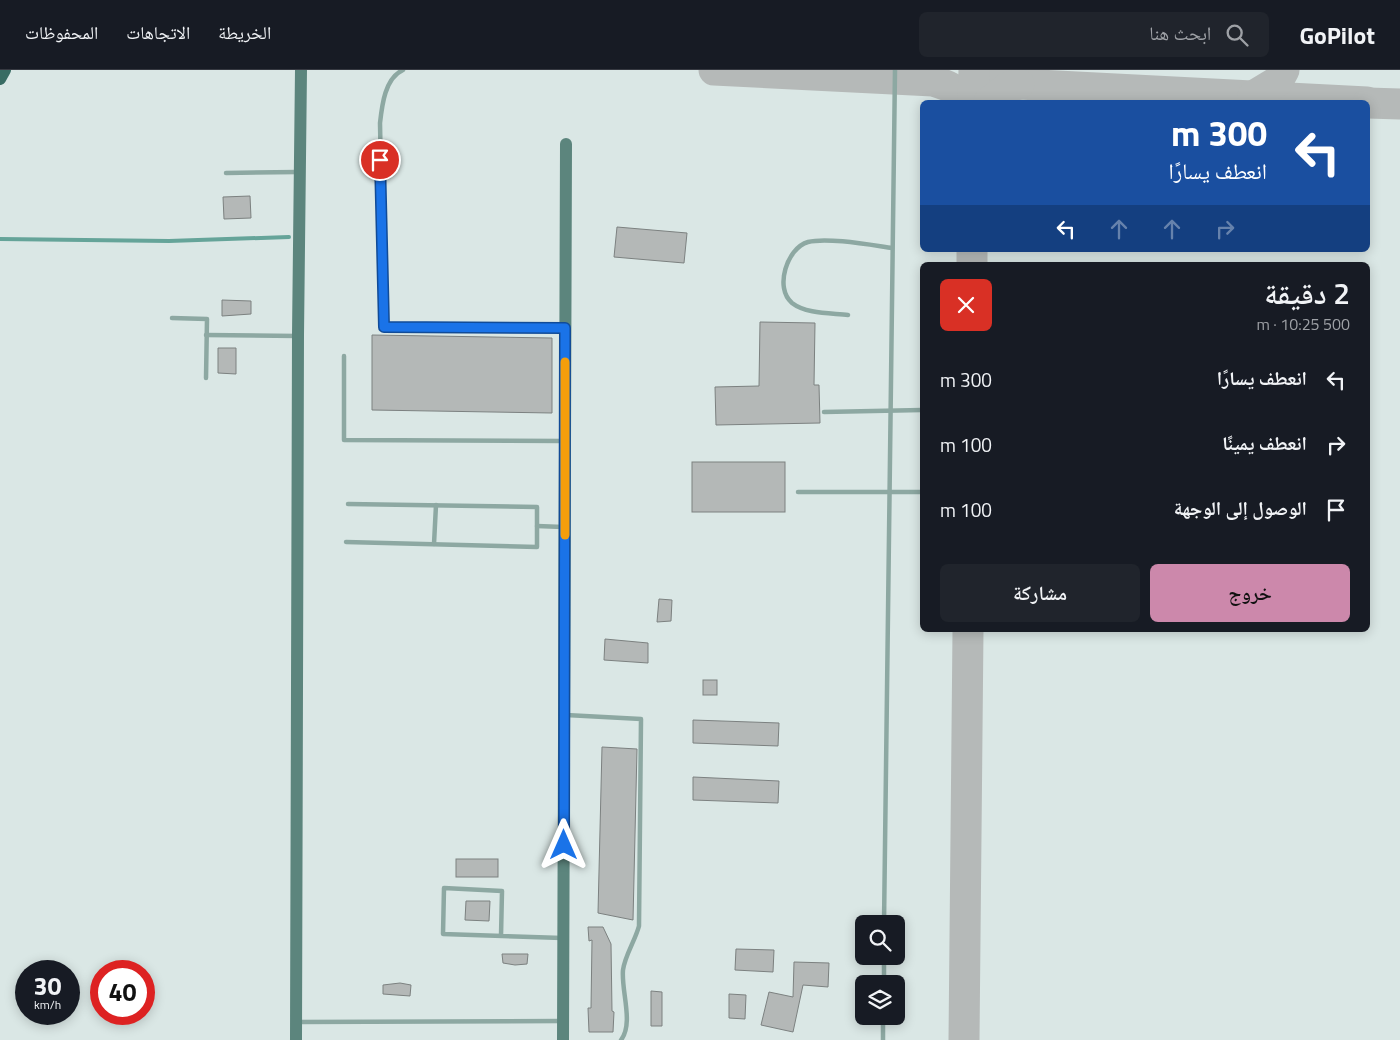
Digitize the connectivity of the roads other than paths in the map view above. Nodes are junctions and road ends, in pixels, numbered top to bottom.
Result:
1 (5, 70) edge
2 (301, 70) edge
3 (403, 70) edge
4 (894, 70) edge
5 (0, 80) edge
6 (566, 144) dead end
7 (300, 172) junction
8 (226, 173) dead end
9 (892, 248) junction
10 (848, 315) dead end
11 (172, 318) dead end
12 (565, 328) junction
13 (206, 335) junction
14 (298, 336) junction
15 (344, 356) dead end
16 (206, 378) dead end
17 (890, 410) junction
18 (920, 410) edge
19 (824, 412) dead end
20 (565, 441) junction
21 (798, 492) dead end
22 (889, 492) junction
23 (920, 492) edge
24 (348, 504) dead end
25 (436, 505) junction
26 (537, 526) junction
27 (565, 527) junction
28 (346, 542) dead end
29 (434, 544) junction
30 (564, 715) junction
31 (884, 915) edge
32 (501, 936) junction
33 (564, 938) junction
34 (563, 1021) junction
35 (296, 1022) junction
36 (883, 1025) edge
37 (296, 1040) edge
38 (563, 1040) edge
39 (621, 1040) edge
40 (883, 1040) edge

1 - 5 main road
2 - 7 street
3 - 12 lane
4 - 9 lane
6 - 12 street
7 - 8 lane
7 - 14 street
9 - 10 lane
9 - 17 lane
11 - 13 lane
12 - 20 street
13 - 14 lane
13 - 16 lane
14 - 35 street
15 - 20 lane
17 - 18 lane
17 - 19 lane
17 - 22 lane
20 - 27 street
21 - 22 lane
22 - 23 lane
22 - 31 lane
24 - 25 lane
25 - 26 lane
25 - 29 lane
26 - 27 lane
26 - 29 lane
27 - 30 street
28 - 29 lane
30 - 33 street
30 - 39 lane
32 - 32 lane
32 - 33 lane
33 - 34 street
34 - 35 lane
34 - 38 street
35 - 37 street
36 - 40 lane

